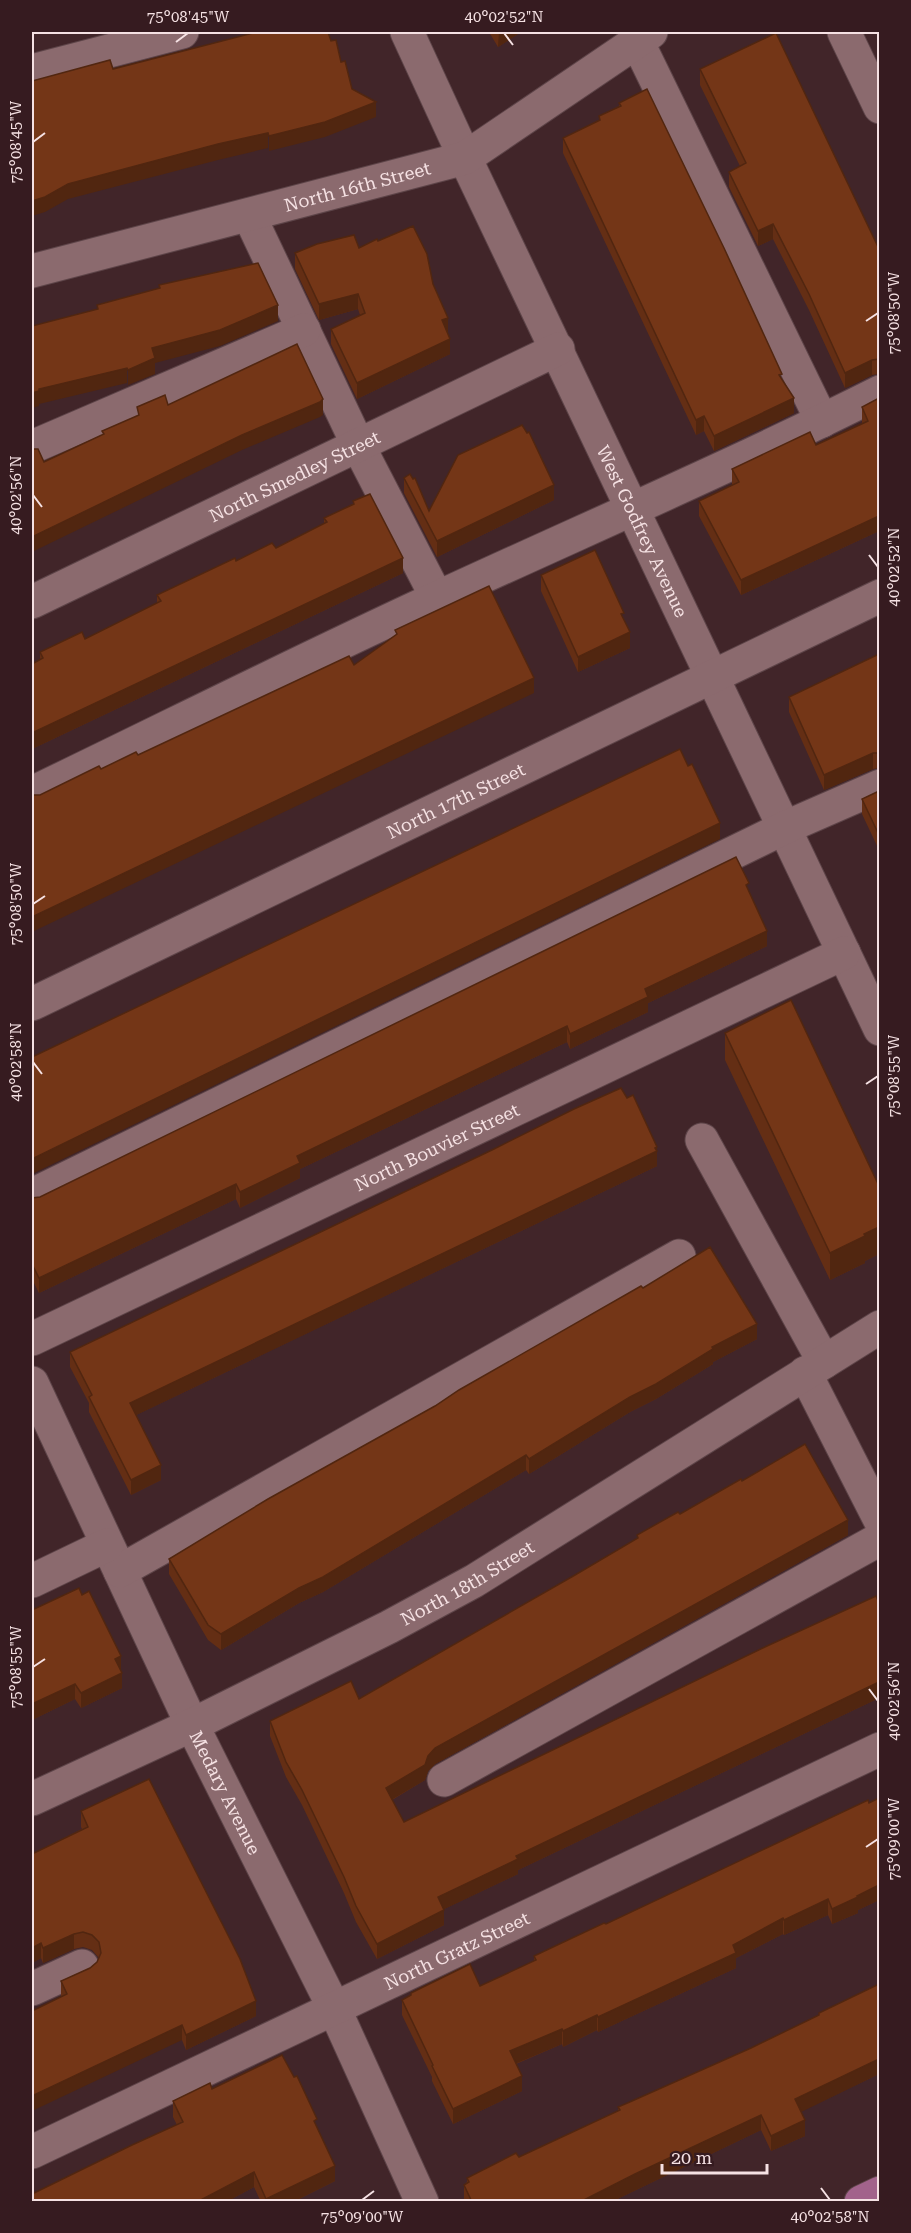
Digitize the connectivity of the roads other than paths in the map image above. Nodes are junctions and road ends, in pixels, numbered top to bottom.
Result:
1 (182, 32) edge
2 (407, 32) edge
3 (844, 32) edge
4 (644, 36) edge
5 (32, 71) edge
6 (879, 107) edge
7 (465, 158) junction
8 (249, 215) junction
9 (32, 271) edge
10 (304, 330) junction
11 (558, 349) junction
12 (879, 392) edge
13 (822, 421) junction
14 (358, 446) junction
15 (32, 447) edge
16 (632, 509) junction
17 (879, 596) edge
18 (437, 598) junction
19 (32, 602) edge
20 (712, 676) junction
21 (879, 786) edge
22 (32, 793) edge
23 (784, 828) junction
24 (844, 953) junction
25 (32, 1004) edge
26 (879, 1029) edge
27 (702, 1140) dead end
28 (32, 1195) edge
29 (679, 1257) dead end
30 (879, 1327) edge
31 (32, 1339) edge
32 (815, 1367) junction
33 (32, 1383) edge
34 (879, 1520) edge
35 (879, 1539) edge
36 (113, 1558) junction
37 (32, 1581) edge
38 (192, 1725) junction
39 (879, 1749) edge
40 (444, 1780) dead end
41 (32, 1799) edge
42 (82, 1966) dead end
43 (32, 1989) edge
44 (334, 2008) junction
45 (32, 2152) edge
46 (879, 2193) edge
47 (422, 2202) edge
48 (861, 2202) edge

1 - 5 street
2 - 7 street, West Godfrey Avenue
3 - 6 street
4 - 7 street, North 16th Street
4 - 13 street
7 - 8 street, North 16th Street
7 - 11 street, West Godfrey Avenue
8 - 9 street, North 16th Street
8 - 10 street
10 - 14 street
10 - 15 street
11 - 14 street, North Smedley Street
11 - 16 street, West Godfrey Avenue
12 - 13 street
13 - 16 street
14 - 18 street
14 - 19 street, North Smedley Street
16 - 18 street
16 - 20 street, West Godfrey Avenue
17 - 20 street, North 17th Street
18 - 22 street
20 - 23 street, West Godfrey Avenue
20 - 25 street, North 17th Street
21 - 23 street
23 - 24 street, West Godfrey Avenue
23 - 28 street
24 - 26 street, West Godfrey Avenue
24 - 31 street, North Bouvier Street
27 - 32 street
29 - 36 street
30 - 32 street, North 18th Street
32 - 34 street
32 - 38 street, North 18th Street
33 - 36 street, Medary Avenue
35 - 40 street
36 - 37 street
36 - 38 street, Medary Avenue
38 - 41 street, North 18th Street
38 - 44 street, Medary Avenue
39 - 44 street, North Gratz Street
42 - 43 street
44 - 45 street, North Gratz Street
44 - 47 street, Medary Avenue
46 - 48 main road

